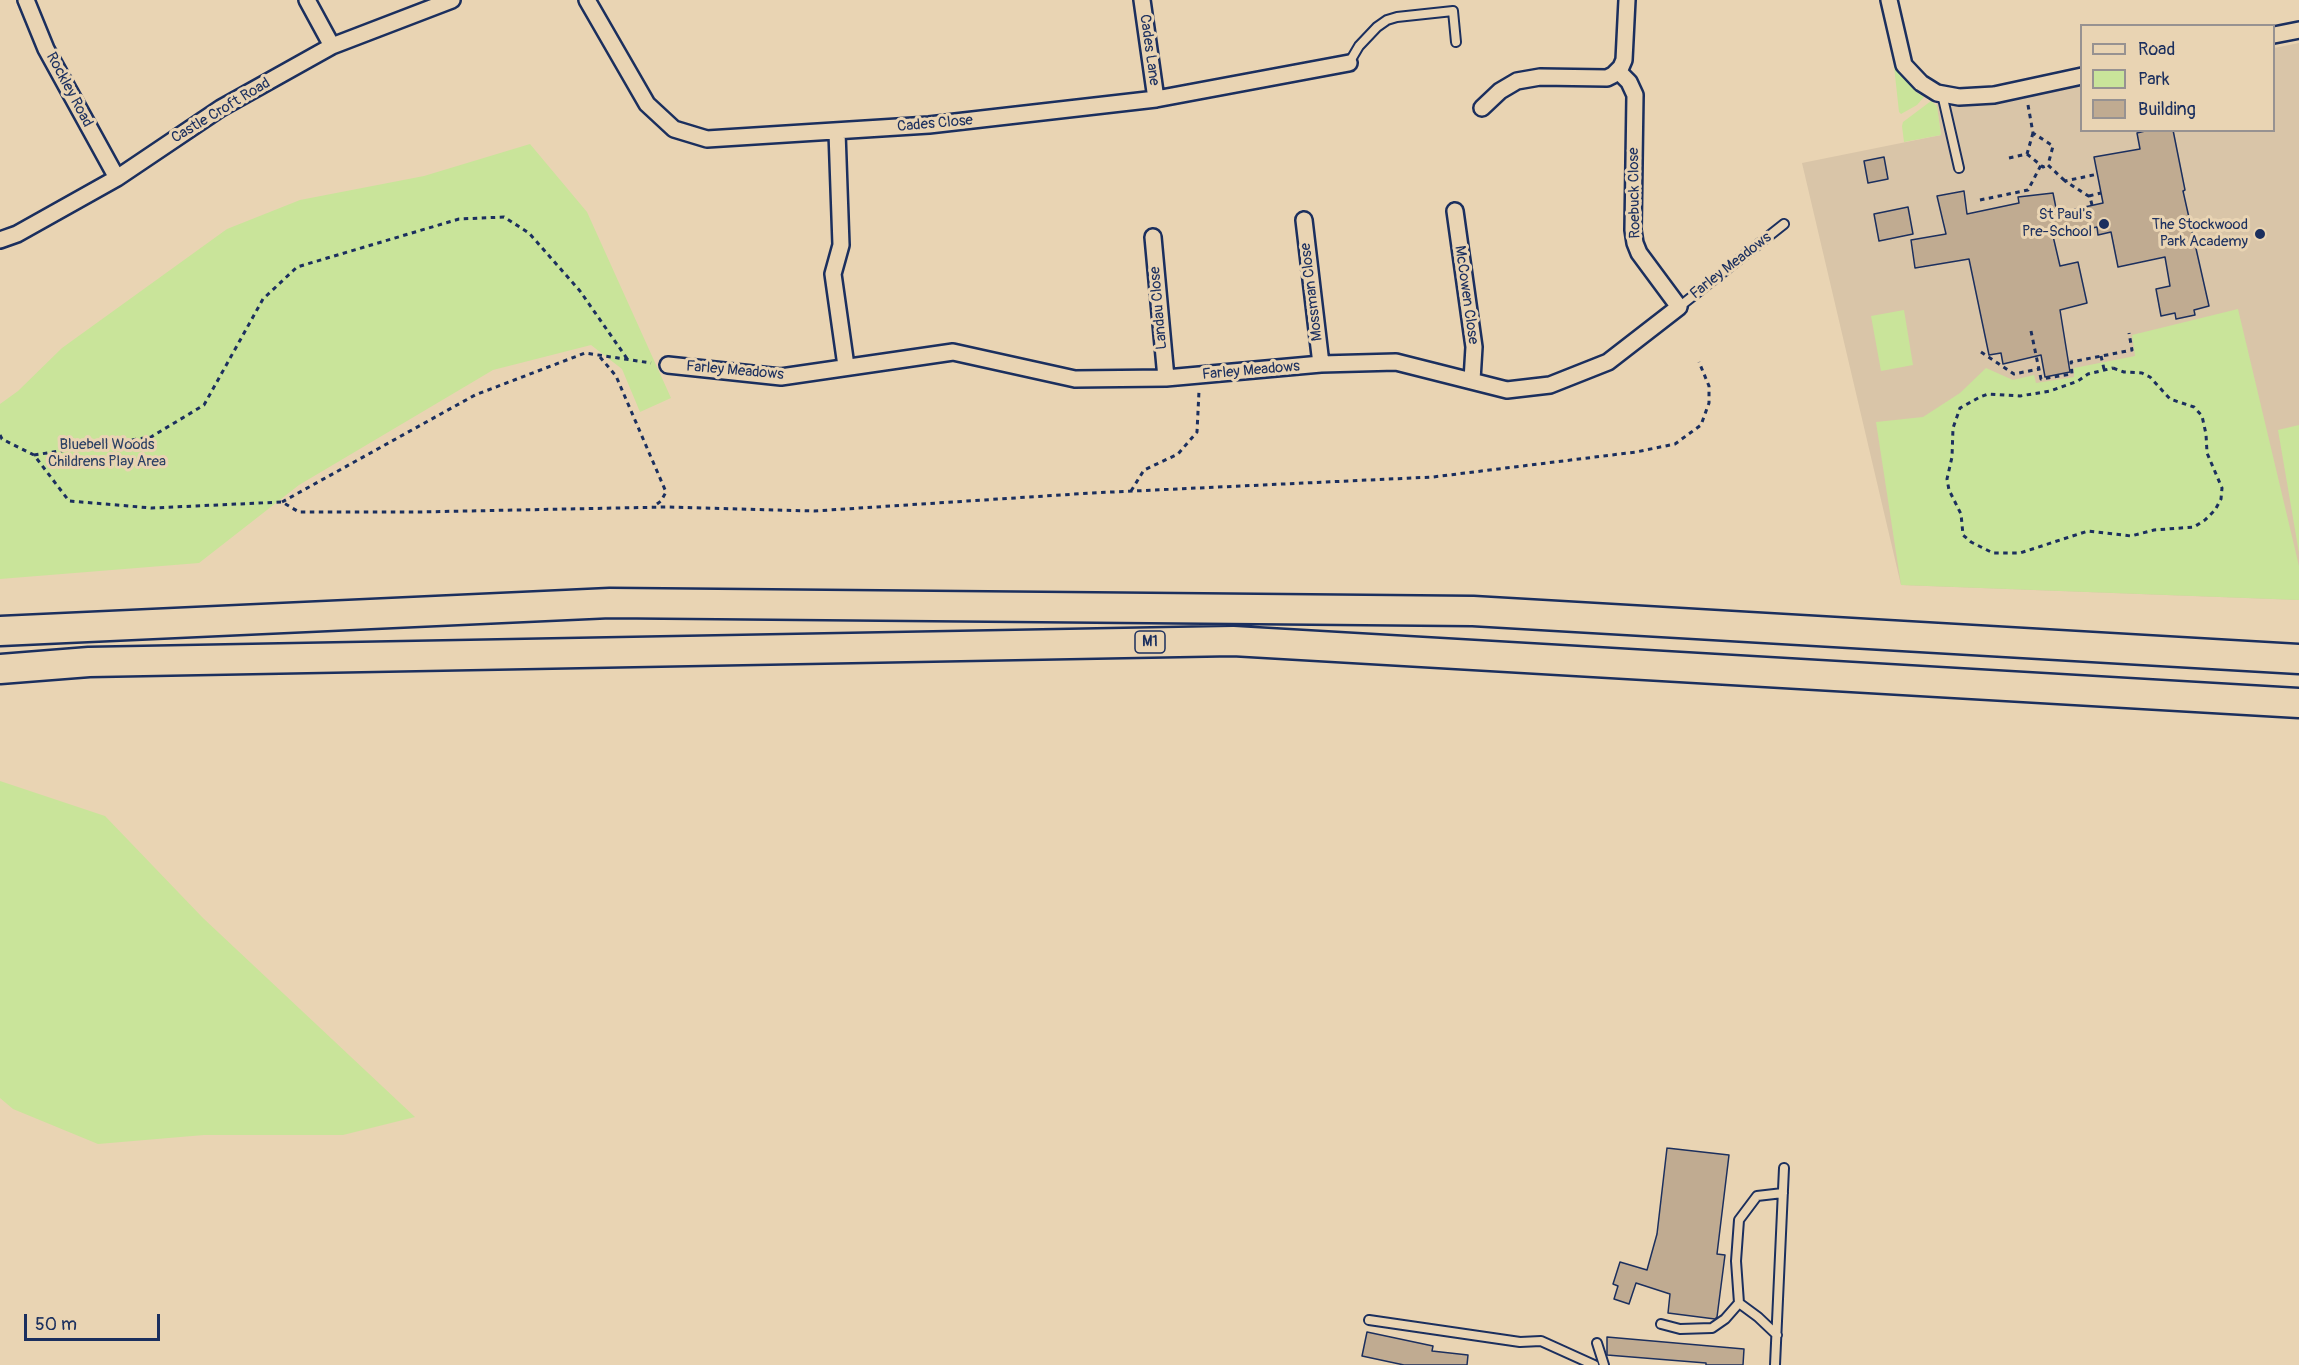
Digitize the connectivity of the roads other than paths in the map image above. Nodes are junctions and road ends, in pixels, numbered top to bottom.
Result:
1 (26, 0) edge
2 (307, 0) edge
3 (452, 0) edge
4 (587, 0) edge
5 (1142, 0) edge
6 (1627, 0) edge
7 (1889, 0) edge
8 (2299, 30) edge
9 (2275, 35) edge
10 (1456, 42) dead end
11 (332, 46) junction
12 (1349, 63) joint
13 (1618, 71) junction
14 (2080, 75) edge
15 (1942, 94) junction
16 (1155, 99) junction
17 (1482, 108) dead end
18 (837, 132) junction
19 (1959, 168) dead end
20 (117, 177) junction
21 (1455, 211) dead end
22 (1304, 220) dead end
23 (1784, 224) dead end
24 (1152, 237) dead end
25 (0, 240) edge
26 (1679, 307) junction
27 (1321, 364) junction
28 (668, 365) road end
29 (846, 366) junction
30 (1166, 378) junction
31 (1472, 380) junction
32 (0, 631) edge
33 (2299, 659) edge
34 (0, 669) edge
35 (2299, 703) edge
36 (1784, 1168) dead end
37 (1783, 1193) junction
38 (1739, 1303) junction
39 (1369, 1320) dead end
40 (1661, 1324) dead end
41 (1776, 1335) junction
42 (1597, 1343) dead end
43 (1594, 1365) edge
44 (1604, 1365) edge
45 (1775, 1365) edge

1 - 20 street, Rockley Road
2 - 11 street
3 - 11 street, Castle Croft Road
4 - 18 street, Cades Close
5 - 16 street, Cades Lane
6 - 13 street
7 - 15 street
8 - 9 street
10 - 12 lane
11 - 20 street, Castle Croft Road
12 - 16 street, Cades Close
13 - 17 street
13 - 26 street, Roebuck Close
14 - 15 street
15 - 19 lane
16 - 18 street, Cades Close
18 - 29 street
20 - 25 street, Castle Croft Road
21 - 31 street, McCowen Close
22 - 27 street, Mossman Close
23 - 26 lane, Farley Meadows
24 - 30 street, Landau Close
26 - 31 street, Farley Meadows
27 - 30 street, Farley Meadows
27 - 31 street, Farley Meadows
28 - 29 street, Farley Meadows
29 - 30 street, Farley Meadows
32 - 33 highway
34 - 35 highway, M1
36 - 37 lane
37 - 38 lane
37 - 41 lane
38 - 40 lane
38 - 41 lane
39 - 43 lane
41 - 45 lane
42 - 44 lane

